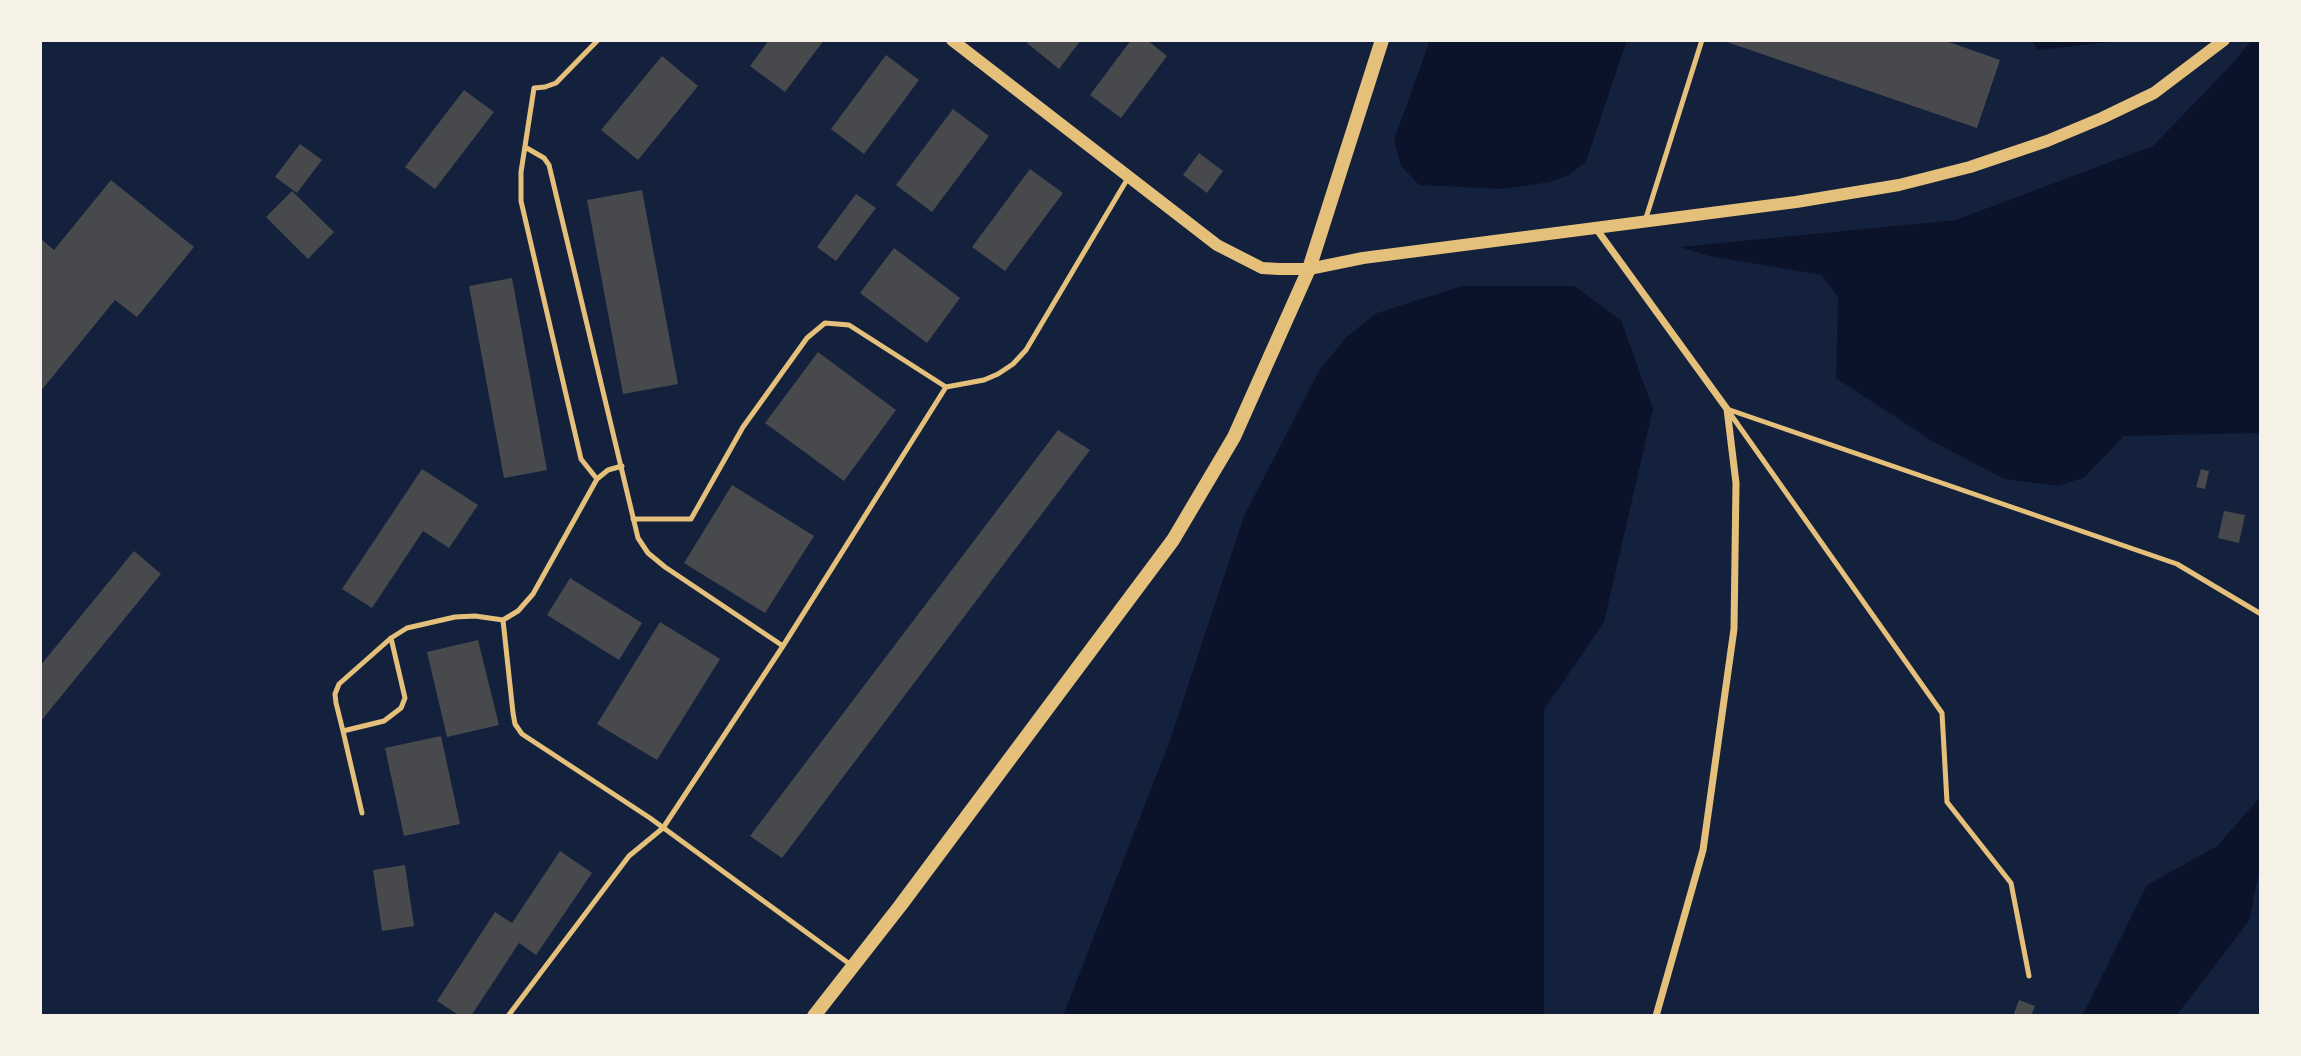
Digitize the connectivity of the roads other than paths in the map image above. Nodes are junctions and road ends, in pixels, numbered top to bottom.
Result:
1 (598, 40) edge
2 (951, 40) edge
3 (1382, 40) edge
4 (1702, 40) edge
5 (2224, 40) edge
6 (525, 147) junction
7 (1128, 178) junction
8 (1644, 221) junction
9 (1594, 227) junction
10 (1309, 269) junction
11 (946, 387) junction
12 (1727, 410) junction
13 (622, 466) junction
14 (597, 479) junction
15 (633, 519) junction
16 (2261, 614) edge
17 (503, 620) junction
18 (391, 638) junction
19 (783, 646) junction
20 (343, 731) junction
21 (362, 813) dead end
22 (663, 828) junction
23 (854, 967) junction
24 (2029, 976) dead end
25 (508, 1016) edge
26 (814, 1016) edge
27 (1656, 1016) edge

1 - 6 lane
2 - 7 street
3 - 10 main road
4 - 8 lane
5 - 8 street
6 - 13 lane
6 - 14 lane
7 - 10 street
7 - 11 lane
8 - 9 street
9 - 10 street
9 - 12 street
10 - 23 main road
11 - 15 lane
11 - 19 lane
12 - 16 lane
12 - 24 lane
12 - 27 street
13 - 14 lane
13 - 15 lane
14 - 17 lane
15 - 19 lane
17 - 18 lane
17 - 22 lane
18 - 20 lane
18 - 20 lane
19 - 22 lane
20 - 21 lane
22 - 23 lane
22 - 25 lane
23 - 26 main road

